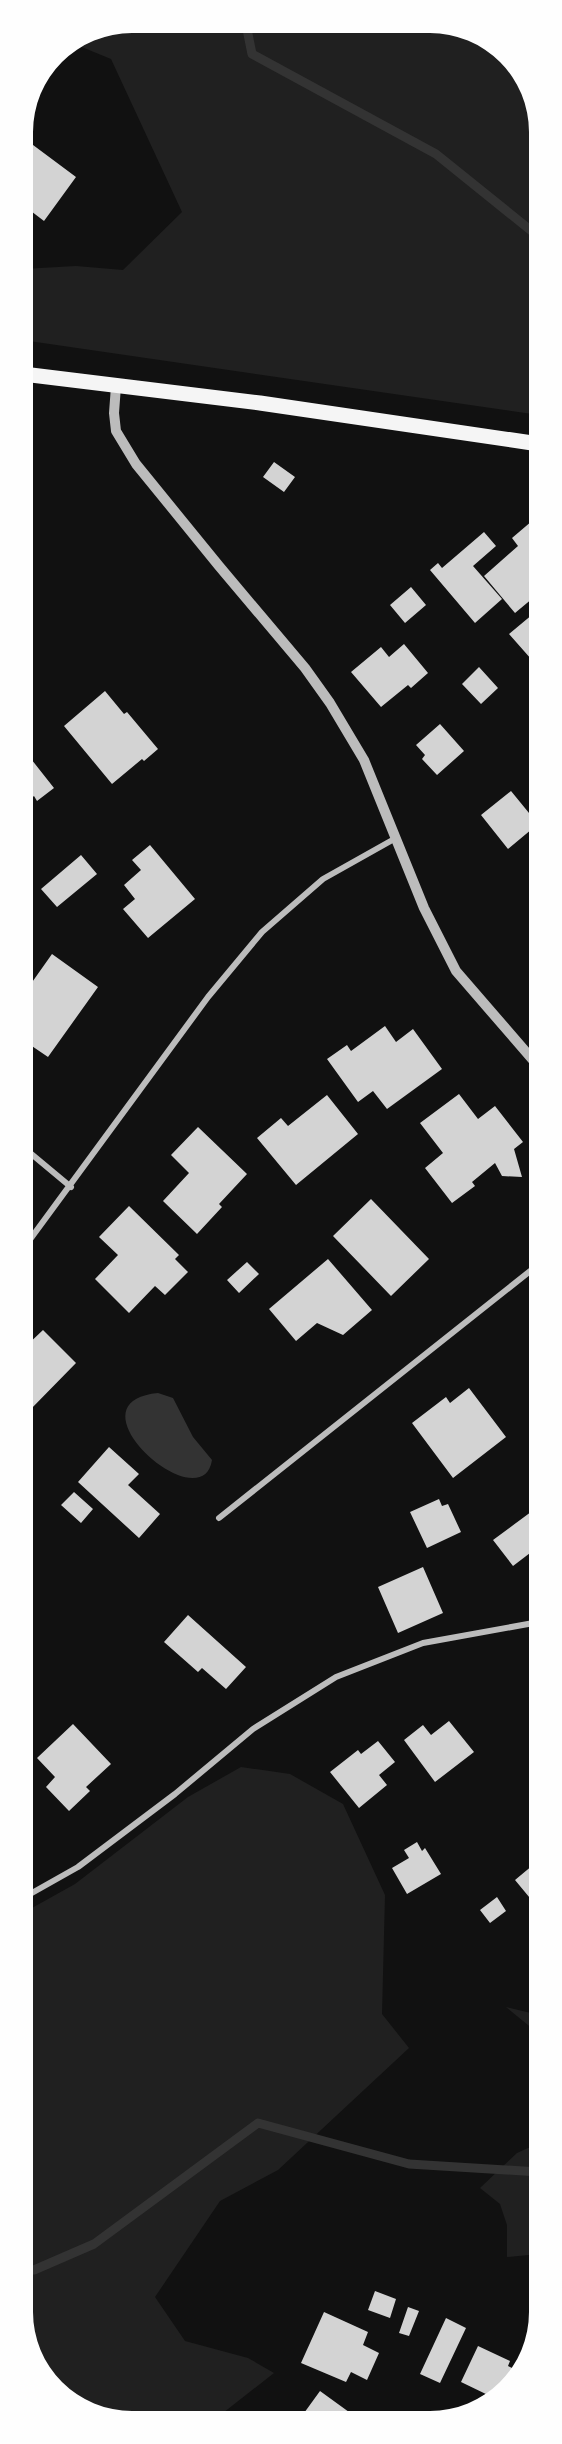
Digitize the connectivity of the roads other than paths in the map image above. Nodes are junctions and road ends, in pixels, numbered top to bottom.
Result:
1 (33, 375) edge
2 (116, 386) junction
3 (529, 443) edge
4 (396, 838) junction
5 (529, 1055) edge
6 (33, 1155) edge
7 (71, 1187) junction
8 (33, 1236) edge
9 (529, 1272) edge
10 (219, 1518) dead end
11 (529, 1624) edge
12 (33, 1893) edge

1 - 2 main road
2 - 3 main road
2 - 4 street
4 - 5 street
4 - 7 street
6 - 7 street
7 - 8 street
9 - 10 street
11 - 12 street

